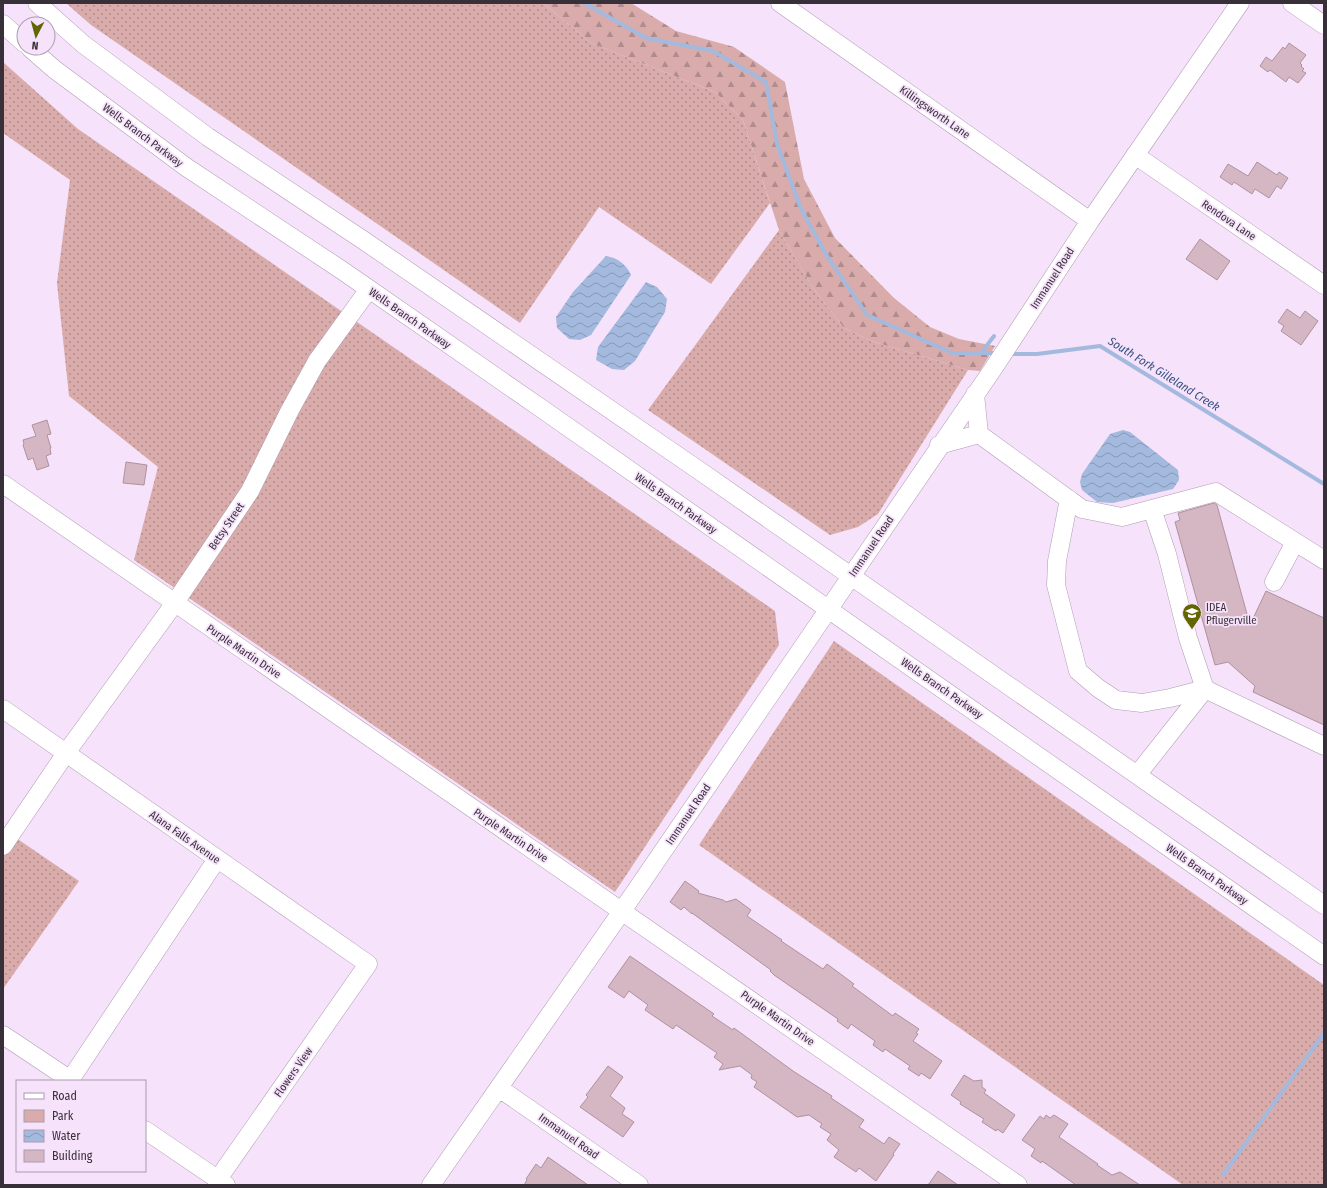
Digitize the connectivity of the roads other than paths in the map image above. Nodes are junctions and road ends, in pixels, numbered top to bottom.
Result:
1 (37, 3) edge
2 (780, 3) edge
3 (1240, 3) edge
4 (1292, 3) edge
5 (3, 24) edge
6 (1324, 25) edge
7 (16, 36) edge
8 (39, 56) edge
9 (1135, 155) junction
10 (1090, 221) junction
11 (1324, 285) edge
12 (369, 289) junction
13 (975, 394) junction
14 (980, 434) junction
15 (939, 446) junction
16 (3, 484) edge
17 (1069, 499) junction
18 (1152, 508) junction
19 (1295, 542) junction
20 (1324, 560) edge
21 (851, 576) junction
22 (1274, 582) dead end
23 (174, 604) junction
24 (828, 609) junction
25 (1205, 689) junction
26 (3, 709) edge
27 (1324, 746) edge
28 (66, 753) junction
29 (1137, 775) junction
30 (3, 846) edge
31 (218, 859) junction
32 (1324, 905) edge
33 (622, 911) junction
34 (1324, 956) edge
35 (368, 964) joint
36 (3, 1035) edge
37 (71, 1080) edge
38 (499, 1088) junction
39 (146, 1131) edge
40 (222, 1182) edge
41 (1007, 1182) edge
42 (431, 1185) edge
43 (639, 1185) edge

1 - 21 street
2 - 10 street, Killingsworth Lane
3 - 9 street, Immanuel Road
4 - 6 street
5 - 7 street
8 - 12 street, Wells Branch Parkway
9 - 10 street, Immanuel Road
9 - 11 street, Rendova Lane
10 - 13 street, Immanuel Road
12 - 23 street, Betsy Street
12 - 24 street, Wells Branch Parkway
13 - 14 street
13 - 15 street, Immanuel Road
14 - 15 street
14 - 17 street
15 - 21 street, Immanuel Road
16 - 23 street, Purple Martin Drive
17 - 18 street
17 - 25 street
18 - 19 street
18 - 25 street
19 - 20 street
19 - 22 street
21 - 24 street, Immanuel Road
21 - 29 street
23 - 28 street, Betsy Street
23 - 33 street, Purple Martin Drive
24 - 33 street, Immanuel Road
24 - 34 street, Wells Branch Parkway
25 - 27 street
25 - 29 street
26 - 28 street, Alana Falls Avenue
28 - 30 street, Betsy Street
28 - 31 street, Alana Falls Avenue
29 - 32 street
31 - 35 street, Alana Falls Avenue
31 - 37 street
33 - 38 street, Immanuel Road
33 - 41 street, Purple Martin Drive
35 - 40 street, Flowers View
36 - 37 street
38 - 42 street, Immanuel Road
38 - 43 street, Immanuel Road
39 - 40 street

